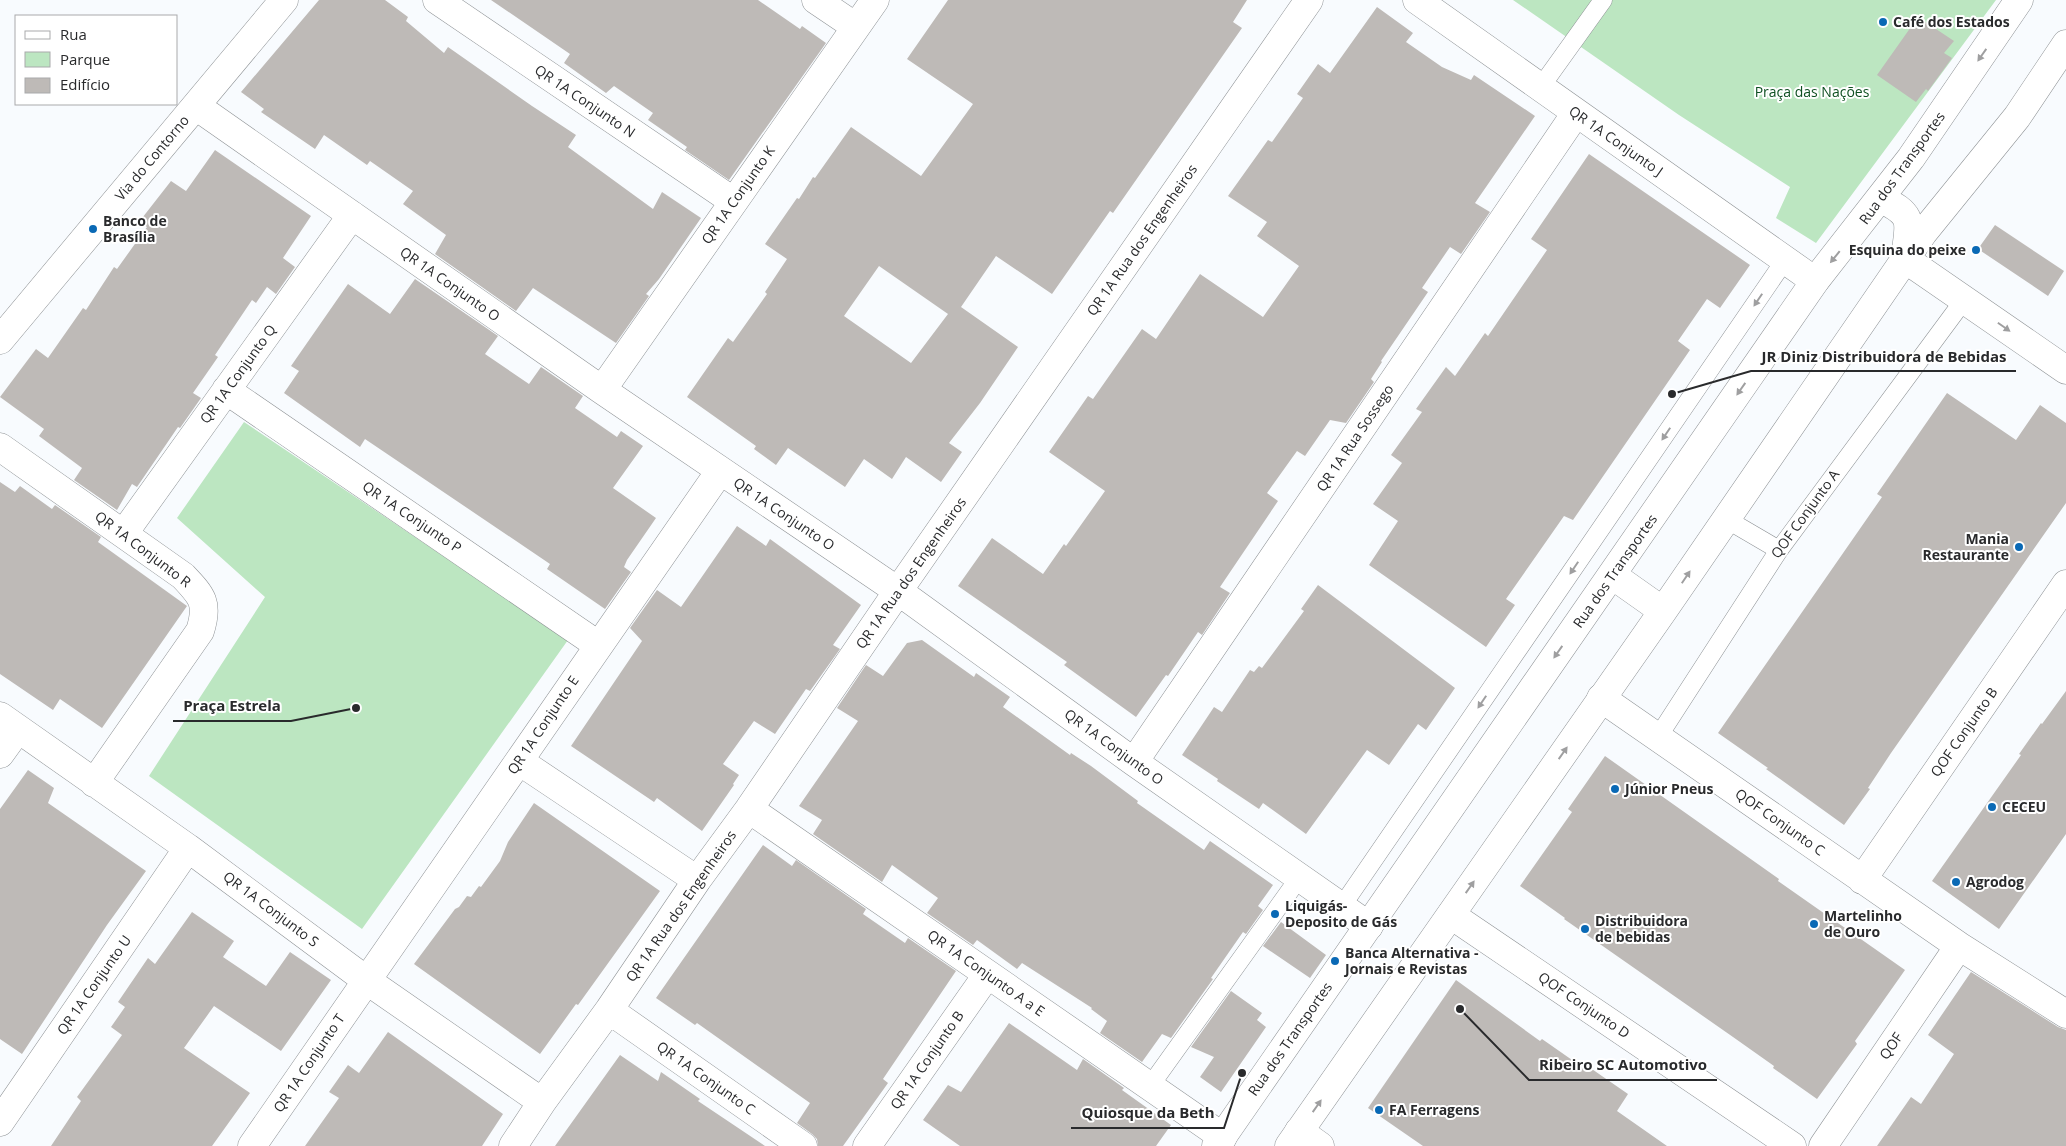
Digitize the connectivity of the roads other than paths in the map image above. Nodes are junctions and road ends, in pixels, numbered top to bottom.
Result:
1 (284, 0) edge
2 (437, 0) edge
3 (816, 0) edge
4 (875, 0) edge
5 (1309, 0) edge
6 (1417, 0) edge
7 (1603, 0) edge
8 (2019, 0) edge
9 (856, 27) junction
10 (2066, 44) edge
11 (1540, 88) junction
12 (196, 106) junction
13 (1576, 114) junction
14 (1881, 200) junction
15 (733, 201) junction
16 (352, 215) junction
17 (1905, 259) junction
18 (1785, 260) junction
19 (1815, 281) junction
20 (1964, 300) junction
21 (0, 340) edge
22 (2066, 370) edge
23 (226, 390) junction
24 (602, 390) junction
25 (0, 447) edge
26 (720, 471) junction
27 (1726, 519) junction
28 (124, 533) junction
29 (1779, 550) junction
30 (1612, 576) junction
31 (2066, 584) edge
32 (898, 591) junction
33 (1663, 611) junction
34 (598, 645) junction
35 (1601, 698) junction
36 (9, 722) edge
37 (1658, 737) junction
38 (0, 754) edge
39 (519, 761) junction
40 (1134, 762) junction
41 (94, 783) junction
42 (749, 809) junction
43 (188, 848) junction
44 (1299, 878) junction
45 (697, 880) junction
46 (1862, 880) junction
47 (1342, 906) junction
48 (1451, 915) junction
49 (1368, 926) junction
50 (1959, 946) junction
51 (987, 975) junction
52 (366, 980) junction
53 (609, 1010) junction
54 (2066, 1014) edge
55 (1150, 1086) junction
56 (542, 1102) junction
57 (0, 1122) edge
58 (1220, 1141) edge
59 (1303, 1141) edge
60 (252, 1146) edge
61 (513, 1146) edge
62 (803, 1146) edge
63 (866, 1146) edge
64 (1792, 1146) edge
65 (1823, 1146) edge

1 - 12 street, Via do Contorno
2 - 15 street, QR 1A Conjunto N
3 - 9 street
4 - 9 street, QR 1A Conjunto K
5 - 32 street, QR 1A Rua dos Engenheiros
6 - 11 street, QR 1A Conjunto J
7 - 11 lane
8 -> 14 street, Rua dos Transportes
9 - 15 street, QR 1A Conjunto K
10 - 17 street
11 - 13 street, QR 1A Conjunto J
12 - 16 street, QR 1A Conjunto O
12 - 21 street, Via do Contorno
13 - 18 street, QR 1A Conjunto J
13 - 40 street, QR 1A Rua Sossego
14 - 17 street
14 -> 19 street, Rua dos Transportes
15 - 24 street, QR 1A Conjunto K
16 - 23 street, QR 1A Conjunto Q
16 - 24 street, QR 1A Conjunto O
17 - 20 street
17 - 27 street
18 - 19 street, QR 1A Conjunto J
18 -> 47 lane
19 -> 30 street, Rua dos Transportes
20 -> 22 street
20 - 29 lane, QOF Conjunto A
23 - 28 street, QR 1A Conjunto Q
23 - 34 street, QR 1A Conjunto P
24 - 26 street, QR 1A Conjunto O
25 - 28 street, QR 1A Conjunto R
26 - 32 street, QR 1A Conjunto O
26 - 34 street, QR 1A Conjunto E
27 - 29 lane
33 -> 27 street
28 - 41 street, QR 1A Conjunto R
29 - 37 lane, QOF Conjunto A
30 - 33 street
30 -> 49 street, Rua dos Transportes
31 - 46 street, QOF Conjunto B
32 - 40 street, QR 1A Conjunto O
32 - 42 street, QR 1A Rua dos Engenheiros
33 - 35 street
34 - 39 street, QR 1A Conjunto E
35 - 37 street, QOF Conjunto C
48 -> 35 street
36 - 38 street
36 - 41 street, QR 1A Conjunto S
37 - 46 street, QOF Conjunto C
39 - 45 street
39 - 52 street, QR 1A Conjunto E
40 - 44 street, QR 1A Conjunto O
41 - 43 street, QR 1A Conjunto S
42 - 45 street, QR 1A Rua dos Engenheiros
42 - 51 street, QR 1A Conjunto A a E
43 - 52 street, QR 1A Conjunto S
43 - 57 street, QR 1A Conjunto U
44 - 47 street, QR 1A Conjunto O
44 - 55 lane
45 - 53 street, QR 1A Rua dos Engenheiros
46 - 50 street, QOF Conjunto C
47 - 49 street, QR 1A Conjunto O
59 -> 48 street
48 - 64 street, QOF Conjunto D
49 - 58 street, Rua dos Transportes
50 - 54 street, QOF Conjunto C
50 - 65 street, QOF
51 - 55 street, QR 1A Conjunto A a E
51 - 63 street, QR 1A Conjunto B
52 - 56 street, QR 1A Conjunto S
52 - 60 street, QR 1A Conjunto T
53 - 56 street, QR 1A Rua dos Engenheiros
53 - 62 street, QR 1A Conjunto C
55 - 58 street, QR 1A Conjunto A a E
56 - 61 street, QR 1A Rua dos Engenheiros

